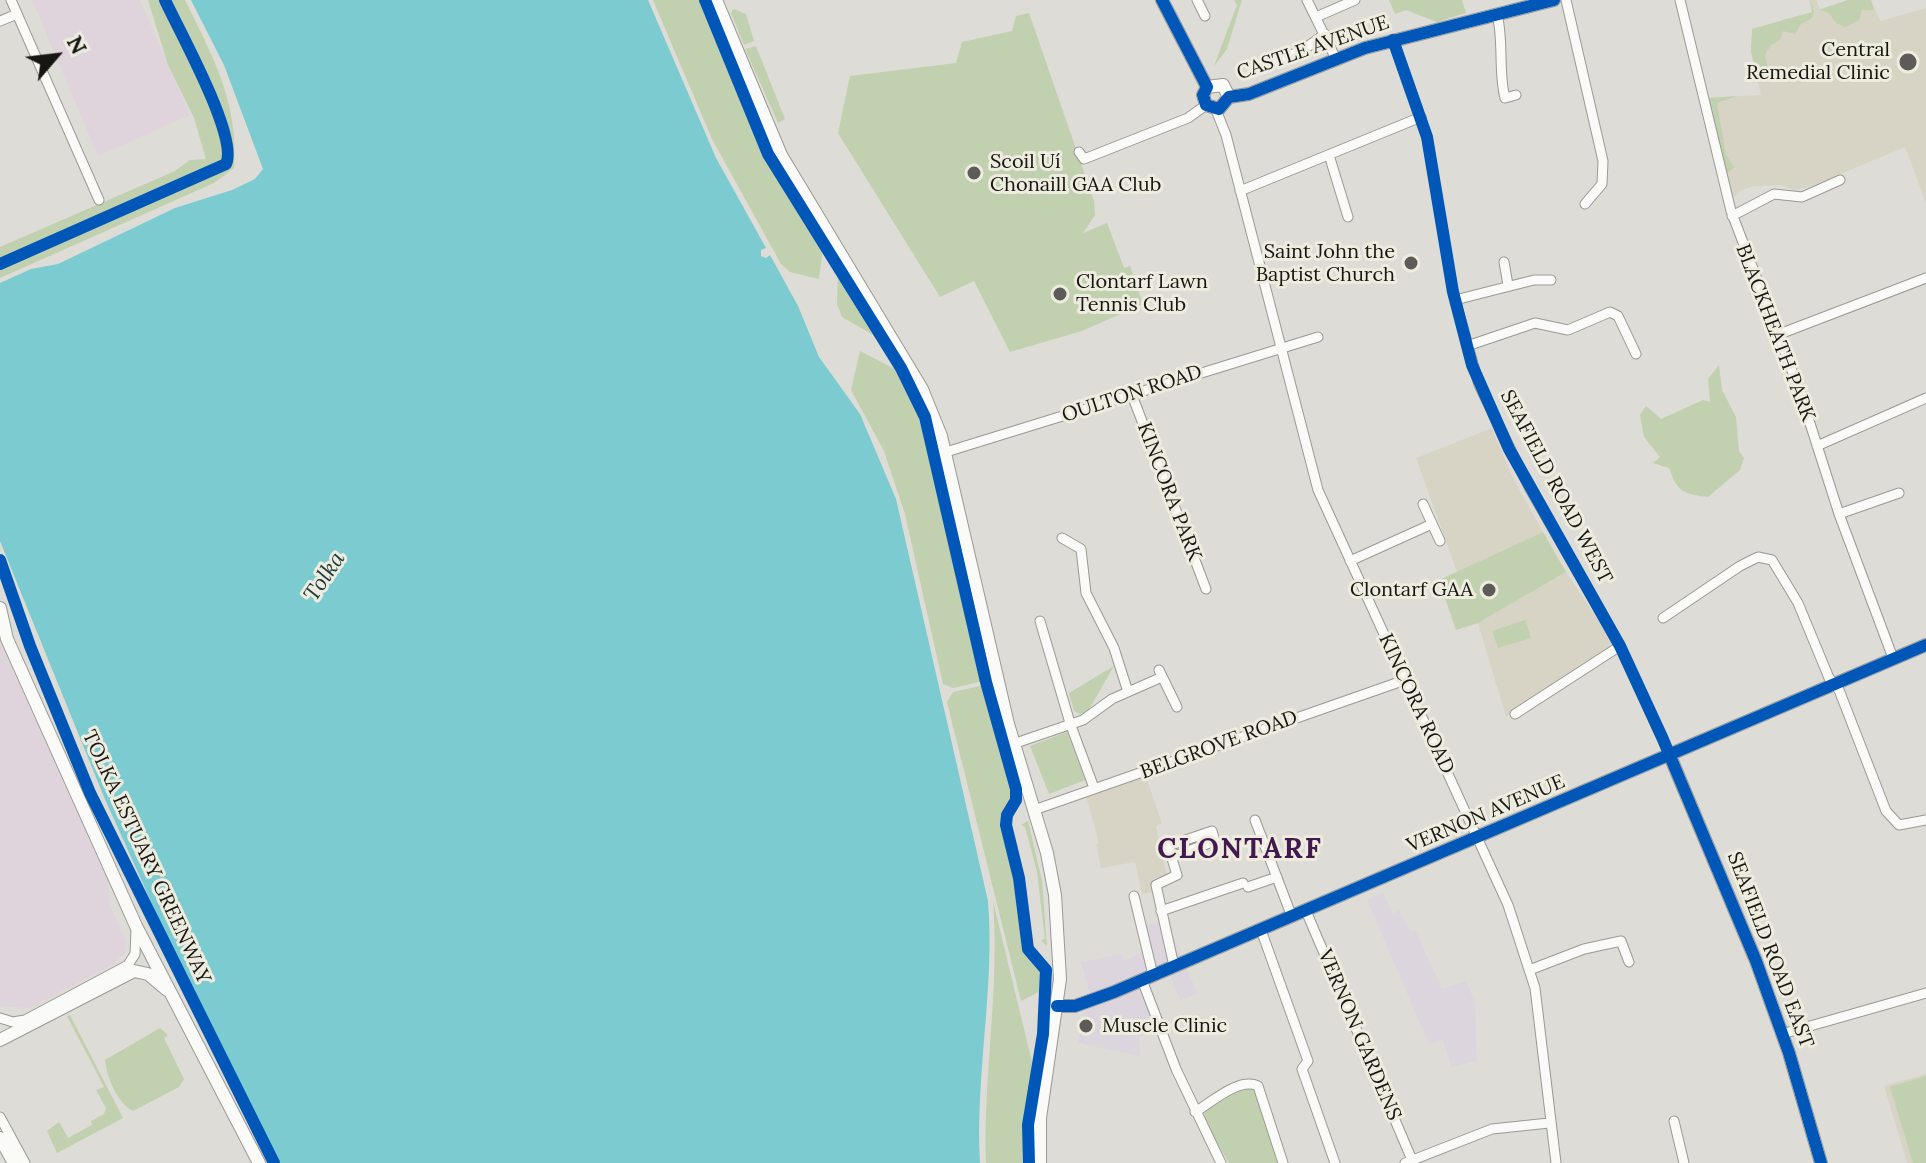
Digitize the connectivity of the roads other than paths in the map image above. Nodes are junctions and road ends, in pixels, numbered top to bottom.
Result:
1 (11, 0) edge
2 (716, 0) edge
3 (728, 0) edge
4 (1162, 0) edge
5 (1197, 0) edge
6 (1307, 0) edge
7 (1355, 0) edge
8 (1554, 0) edge
9 (1566, 0) edge
10 (1680, 0) edge
11 (1534, 2) edge
12 (17, 14) junction
13 (722, 14) junction
14 (1497, 14) junction
15 (1205, 16) dead end
16 (1316, 17) junction
17 (0, 21) edge
18 (1325, 34) junction
19 (1393, 40) junction
20 (1336, 59) junction
21 (1262, 67) dead end
22 (1207, 87) junction
23 (1516, 95) dead end
24 (1229, 97) junction
25 (1211, 108) junction
26 (1421, 117) junction
27 (1079, 152) dead end
28 (1329, 155) junction
29 (1840, 180) dead end
30 (1240, 191) junction
31 (99, 200) dead end
32 (1585, 204) dead end
33 (1732, 216) junction
34 (1348, 217) dead end
35 (1504, 262) dead end
36 (1926, 278) edge
37 (1551, 280) dead end
38 (1508, 285) junction
39 (1455, 300) junction
40 (1777, 335) junction
41 (1318, 337) dead end
42 (1467, 346) junction
43 (1282, 348) junction
44 (1636, 354) dead end
45 (1132, 395) junction
46 (1926, 398) edge
47 (1817, 446) junction
48 (946, 452) junction
49 (1899, 493) dead end
50 (1423, 504) dead end
51 (1839, 514) junction
52 (1432, 524) junction
53 (1062, 538) dead end
54 (1440, 541) dead end
55 (1350, 561) junction
56 (1206, 589) dead end
57 (0, 608) edge
58 (1663, 618) dead end
59 (1040, 621) dead end
60 (1926, 645) edge
61 (1620, 646) junction
62 (1893, 658) junction
63 (1405, 680) junction
64 (1833, 683) junction
65 (1128, 692) junction
66 (1177, 707) dead end
67 (1515, 714) dead end
68 (1070, 723) junction
69 (1013, 744) junction
70 (1670, 756) junction
71 (1648, 766) junction
72 (1678, 776) junction
73 (1094, 788) junction
74 (1034, 810) junction
75 (1255, 820) dead end
76 (1926, 820) edge
77 (1478, 839) junction
78 (1172, 857) junction
79 (1277, 877) junction
80 (1134, 896) dead end
81 (1161, 911) junction
82 (1306, 911) junction
83 (1292, 917) junction
84 (136, 926) junction
85 (1261, 930) junction
86 (1629, 962) dead end
87 (1174, 966) junction
88 (1532, 969) junction
89 (1148, 977) junction
90 (170, 992) junction
91 (1926, 993) edge
92 (1085, 1002) junction
93 (1057, 1006) junction
94 (0, 1018) edge
95 (1054, 1028) junction
96 (1782, 1034) junction
97 (0, 1040) edge
98 (1195, 1112) junction
99 (0, 1117) edge
100 (1674, 1121) dead end
101 (1549, 1123) junction
102 (0, 1138) edge
103 (1409, 1161) edge
104 (14, 1163) edge
105 (25, 1163) edge
106 (259, 1163) edge
107 (1040, 1163) edge
108 (1221, 1163) edge
109 (1283, 1163) edge
110 (1335, 1163) edge
111 (1556, 1163) edge
112 (1684, 1163) edge
113 (1821, 1163) edge

1 - 12 street
2 - 13 main road
3 - 13 main road
4 - 22 main road
5 - 15 street
6 - 16 street
7 - 16 street
8 - 11 main road, CASTLE AVENUE
9 - 32 street
10 - 33 street, BLACKHEATH PARK
11 - 14 main road, CASTLE AVENUE
12 - 17 street
12 - 31 street
13 - 48 main road
14 - 19 main road, CASTLE AVENUE
14 - 23 street
16 - 18 street
18 - 20 street
18 - 21 street
19 - 20 main road, CASTLE AVENUE
19 - 26 street, SEAFIELD ROAD WEST
20 - 24 main road, CASTLE AVENUE
22 - 24 main road, CASTLE AVENUE
22 - 25 main road
24 - 25 main road, CASTLE AVENUE
25 - 27 street
25 - 30 street, KINCORA ROAD
26 - 28 street
26 - 39 street, SEAFIELD ROAD WEST
28 - 30 street
28 - 34 street
29 - 33 street
30 - 43 street, KINCORA ROAD
33 - 40 street, BLACKHEATH PARK
35 - 38 street
36 - 40 street
37 - 38 street
38 - 39 street
39 - 42 street, SEAFIELD ROAD WEST
40 - 47 street, BLACKHEATH PARK
41 - 43 street, OULTON ROAD
42 - 44 street
42 - 61 street, SEAFIELD ROAD WEST
43 - 45 street, OULTON ROAD
43 - 55 street, KINCORA ROAD
45 - 48 street, OULTON ROAD
45 - 56 street, KINCORA PARK
46 - 47 street
47 - 51 street, BLACKHEATH PARK
48 - 69 main road
49 - 51 street
50 - 52 street
51 - 62 street, BLACKHEATH PARK
52 - 54 street
52 - 55 street
53 - 65 street
55 - 63 street, KINCORA ROAD
57 - 84 main road
58 - 64 street
59 - 68 street
60 - 62 main road, VERNON AVENUE
61 - 67 street
61 - 70 street, SEAFIELD ROAD WEST
62 - 64 main road, VERNON AVENUE
63 - 73 street, BELGROVE ROAD
63 - 77 street, KINCORA ROAD
64 - 70 main road, VERNON AVENUE
64 - 76 street
65 - 66 street
65 - 68 street
68 - 69 street
68 - 73 street
69 - 74 main road
70 - 71 main road, VERNON AVENUE
70 - 72 main road, SEAFIELD ROAD EAST
71 - 72 main road
71 - 77 main road, VERNON AVENUE
72 - 96 main road, SEAFIELD ROAD EAST
73 - 74 street, BELGROVE ROAD
74 - 93 main road
75 - 79 street
77 - 82 main road, VERNON AVENUE
77 - 88 street, KINCORA ROAD
78 - 78 street
78 - 81 street
79 - 81 street
79 - 83 street
80 - 89 street
81 - 87 street
82 - 83 main road, VERNON AVENUE
82 - 103 street, VERNON GARDENS
83 - 85 main road, VERNON AVENUE
84 - 90 main road
84 - 94 street
85 - 87 main road, VERNON AVENUE
85 - 110 street
86 - 88 street
87 - 89 main road, VERNON AVENUE
88 - 101 street, KINCORA ROAD
89 - 92 main road, VERNON AVENUE
89 - 98 street
90 - 97 main road
90 - 106 main road
91 - 96 street
92 - 93 main road, VERNON AVENUE
92 - 95 main road
93 - 95 main road
95 - 107 main road
96 - 113 main road, SEAFIELD ROAD EAST
98 - 108 street
98 - 109 street
99 - 105 street
100 - 112 street
101 - 103 street
101 - 111 street, KINCORA ROAD
102 - 104 main road

